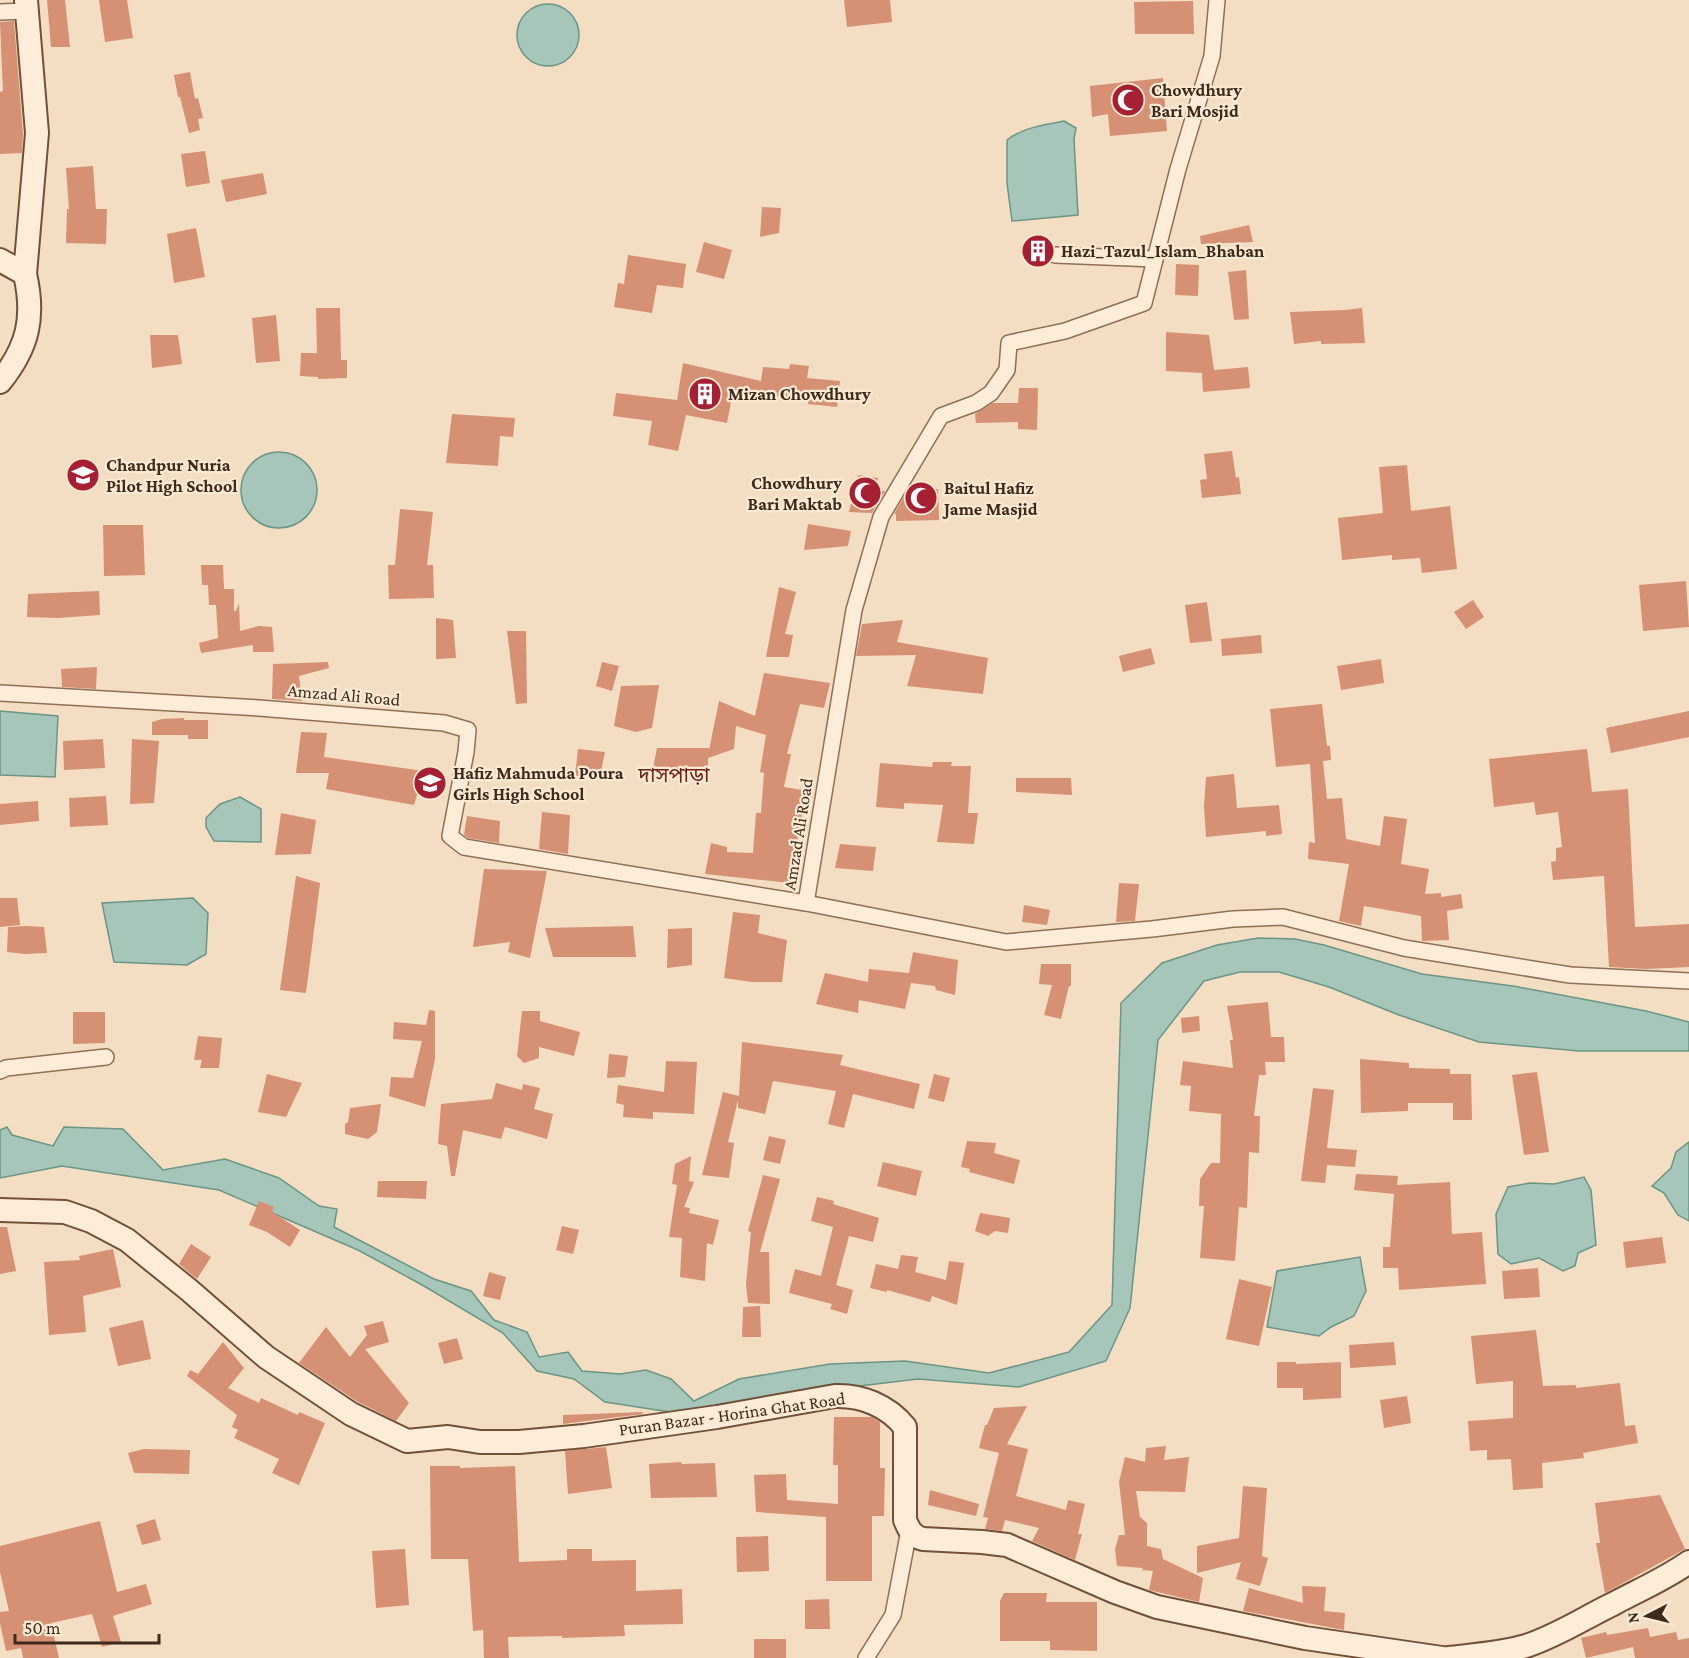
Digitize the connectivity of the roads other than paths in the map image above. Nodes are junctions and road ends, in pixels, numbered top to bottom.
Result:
1 (1217, 0) edge
2 (26, 5) edge
3 (0, 12) edge
4 (1055, 255) dead end
5 (1155, 259) junction
6 (0, 260) edge
7 (25, 274) junction
8 (0, 382) edge
9 (0, 693) edge
10 (806, 903) junction
11 (1689, 981) edge
12 (106, 1058) dead end
13 (0, 1071) edge
14 (0, 1209) edge
15 (909, 1530) junction
16 (1689, 1562) edge
17 (866, 1658) edge
18 (1442, 1658) edge
19 (1449, 1658) edge

1 - 5 street, Amzad Ali Road
2 - 3 street
2 - 7 main road
4 - 5 street
5 - 10 street, Amzad Ali Road
6 - 7 main road
7 - 8 main road
9 - 10 street, Amzad Ali Road
10 - 11 street
12 - 13 street
14 - 15 main road, Puran Bazar - Horina Ghat Road
15 - 17 street
15 - 18 main road
16 - 19 main road

